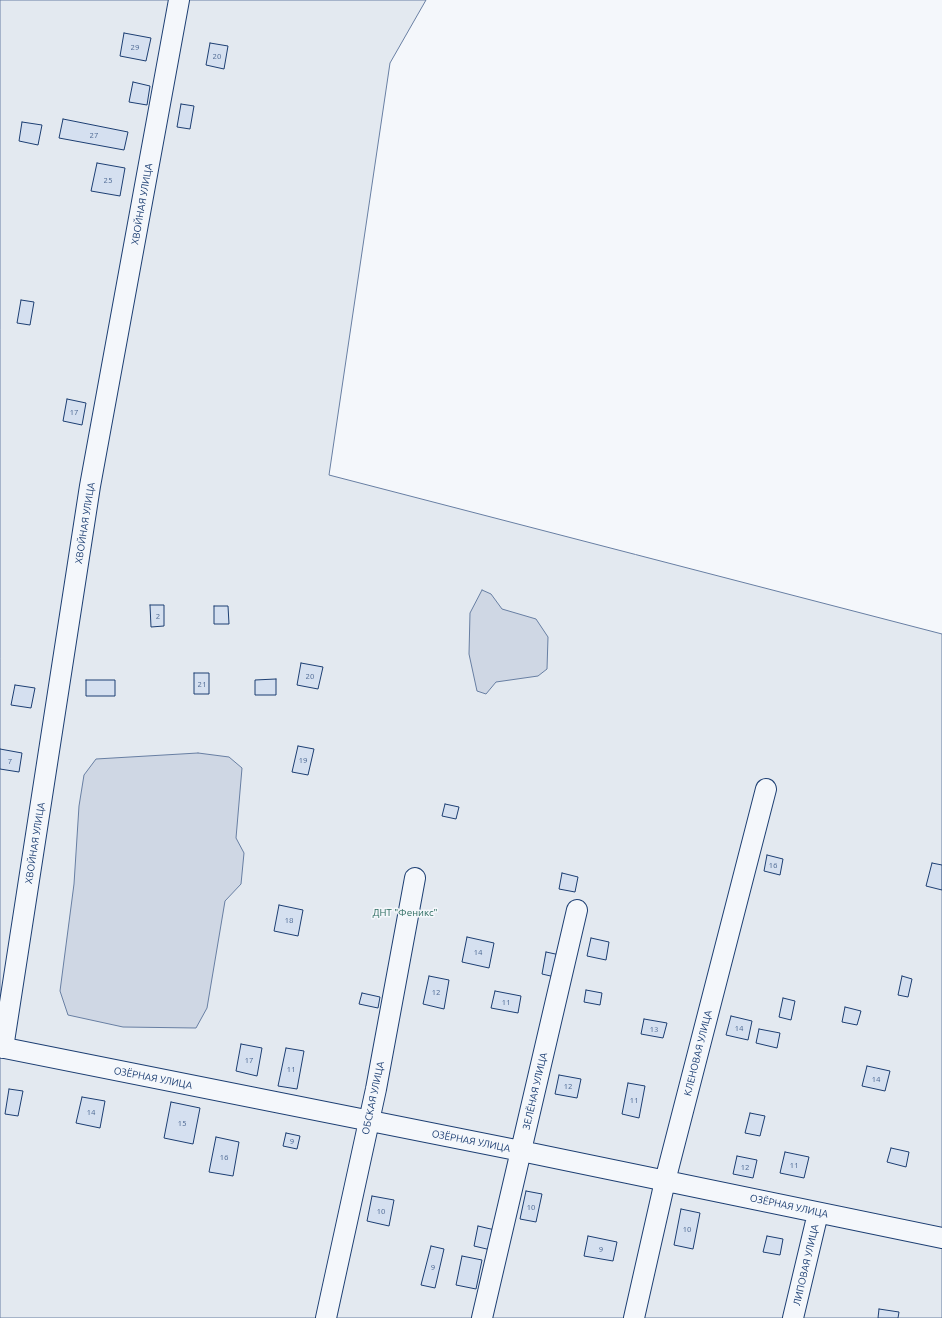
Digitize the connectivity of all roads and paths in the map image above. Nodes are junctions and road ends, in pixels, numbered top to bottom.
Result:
1 (179, 0) edge
2 (766, 789) dead end
3 (415, 878) dead end
4 (577, 910) dead end
5 (2, 1048) edge
6 (368, 1121) junction
7 (521, 1151) junction
8 (665, 1181) junction
9 (818, 1213) junction
10 (942, 1238) edge
11 (326, 1318) edge
12 (482, 1318) edge
13 (634, 1318) edge
14 (793, 1318) edge

1 - 5 street, ХВОЙНАЯ УЛИЦА
2 - 8 street, КЛЕНОВАЯ УЛИЦА
3 - 6 street, ОБСКАЯ УЛИЦА
4 - 7 street, ЗЕЛЁНАЯ УЛИЦА
5 - 6 street, ОЗЁРНАЯ УЛИЦА
6 - 7 street, ОЗЁРНАЯ УЛИЦА
6 - 11 street, ОБСКАЯ УЛИЦА
7 - 8 street, ОЗЁРНАЯ УЛИЦА
7 - 12 street, ЗЕЛЁНАЯ УЛИЦА
8 - 9 street, ОЗЁРНАЯ УЛИЦА
8 - 13 street, КЛЕНОВАЯ УЛИЦА
9 - 10 street, ОЗЁРНАЯ УЛИЦА
9 - 14 street, ЛИПОВАЯ УЛИЦА

